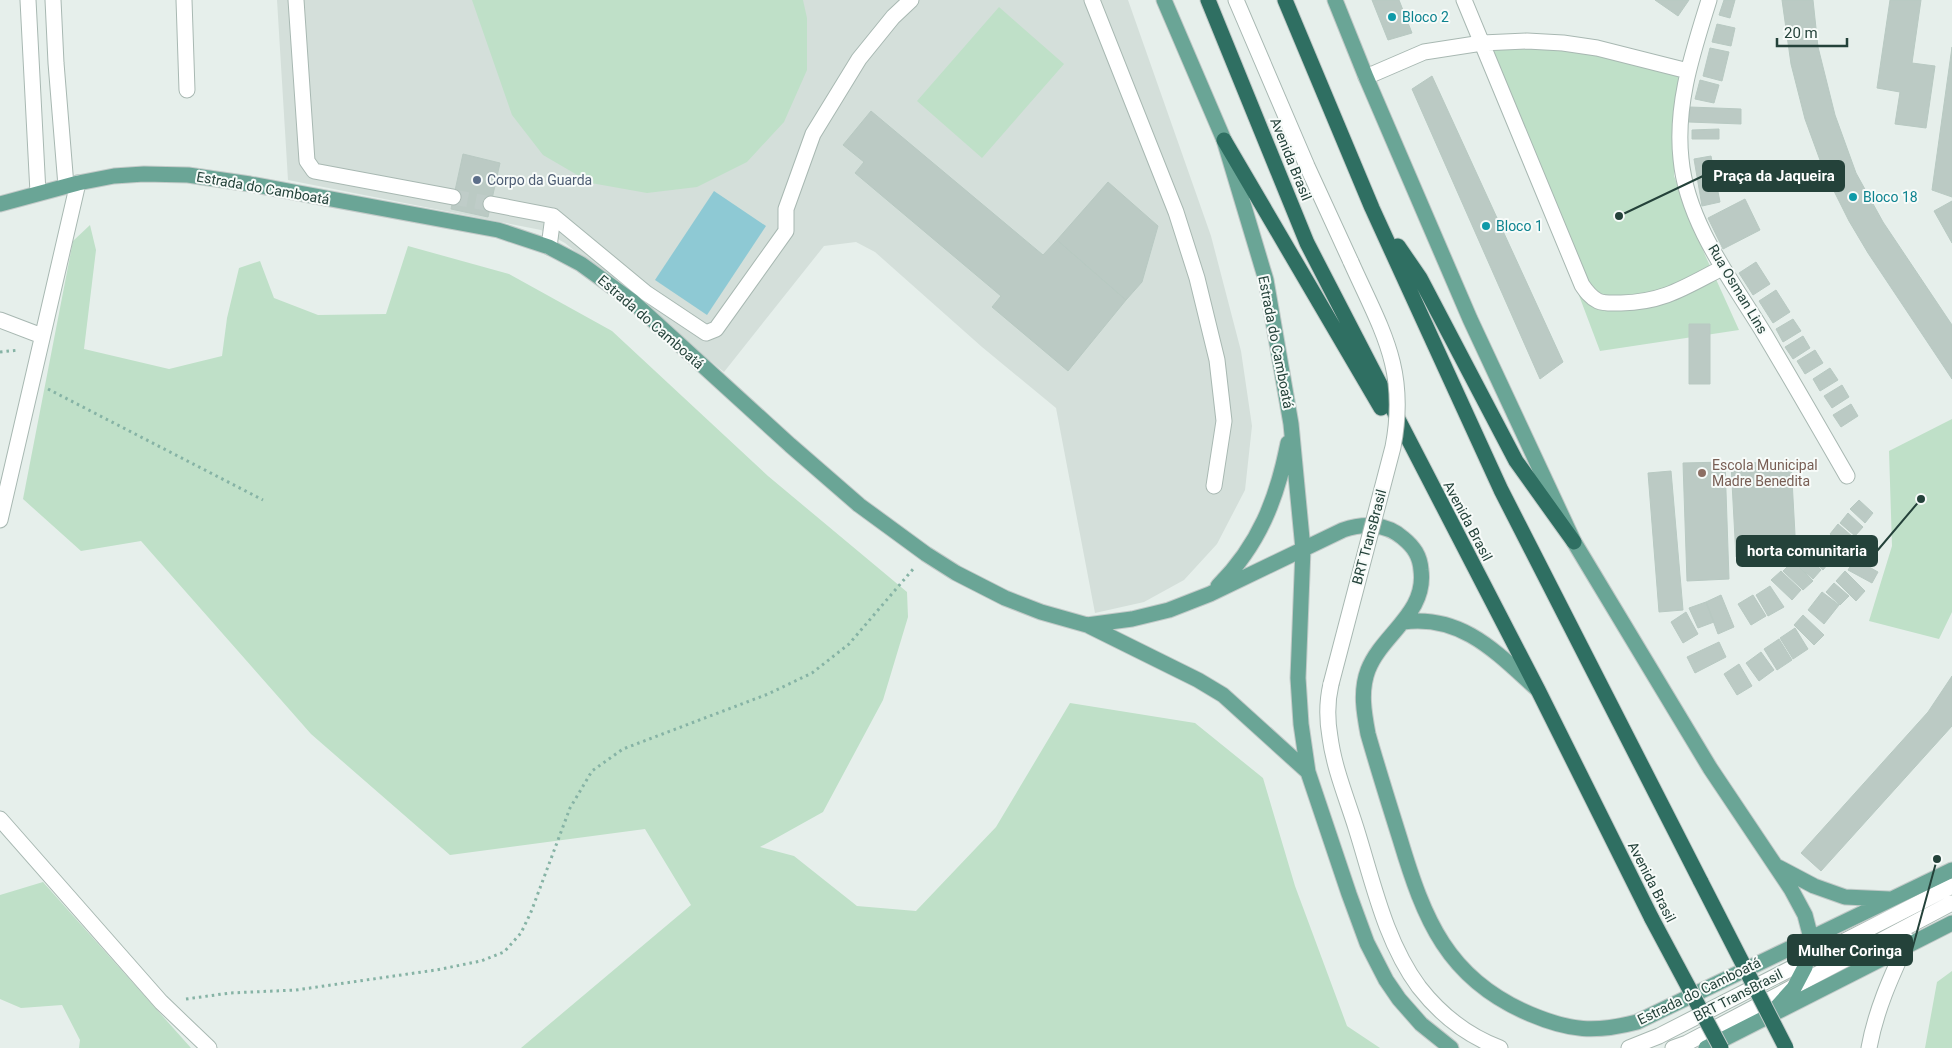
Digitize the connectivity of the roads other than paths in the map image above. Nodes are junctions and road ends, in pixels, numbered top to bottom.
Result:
1 (28, 0) edge
2 (53, 0) edge
3 (184, 0) edge
4 (296, 0) edge
5 (911, 0) edge
6 (1092, 0) edge
7 (1164, 0) edge
8 (1208, 0) edge
9 (1236, 0) edge
10 (1286, 0) edge
11 (1335, 0) edge
12 (1464, 0) edge
13 (1709, 0) edge
14 (1482, 43) junction
15 (32, 63) junction
16 (56, 63) junction
17 (1688, 71) junction
18 (1366, 77) junction
19 (187, 90) dead end
20 (1224, 140) junction
21 (72, 184) junction
22 (38, 193) junction
23 (453, 197) tunnel mouth
24 (0, 204) edge
25 (491, 204) tunnel mouth
26 (1372, 208) junction
27 (553, 216) junction
28 (549, 247) junction
29 (1722, 268) junction
30 (0, 320) edge
31 (42, 336) junction
32 (1291, 424) junction
33 (1423, 470) junction
34 (1847, 476) dead end
35 (1214, 486) dead end
36 (0, 520) edge
37 (1574, 542) junction
38 (1303, 549) junction
39 (1210, 594) junction
40 (1403, 622) junction
41 (1087, 625) junction
42 (1538, 690) junction
43 (1308, 772) junction
44 (0, 819) edge
45 (1775, 865) junction
46 (1952, 870) edge
47 (1952, 886) edge
48 (1891, 899) junction
49 (1952, 903) edge
50 (1920, 904) junction
51 (1915, 922) junction
52 (1952, 923) edge
53 (1831, 929) junction
54 (1811, 938) junction
55 (1904, 947) junction
56 (1808, 959) junction
57 (1797, 984) junction
58 (1768, 1017) junction
59 (209, 1048) edge
60 (1451, 1048) edge
61 (1500, 1048) edge
62 (1629, 1048) edge
63 (1673, 1048) edge
64 (1706, 1048) edge
65 (1721, 1048) edge
66 (1786, 1048) edge
67 (1869, 1048) edge

1 - 15 street
2 - 16 street
3 - 19 street
4 - 23 street
5 - 27 street
6 - 35 street
7 - 20 main road
8 - 33 highway, Avenida Brasil
9 - 61 street, BRT TransBrasil, bridge
10 - 26 highway
11 - 18 main road
12 - 14 street
13 - 17 street, Rua Osman Lins
14 - 17 street
14 - 18 street
14 - 29 street
15 - 16 street
15 - 22 street
16 - 21 street
17 - 29 street, Rua Osman Lins
18 - 37 main road
20 - 32 main road, Estrada do Camboatá
20 - 33 highway
21 - 22 main road, Estrada do Camboatá
21 - 28 main road, Estrada do Camboatá
21 - 31 street
22 - 24 main road, Estrada do Camboatá
25 - 27 street
26 - 37 highway
26 - 66 highway, bridge
27 - 28 street
28 - 41 main road, Estrada do Camboatá
29 - 34 street, Rua Osman Lins
30 - 31 street
31 - 36 street
32 - 38 main road, Estrada do Camboatá
32 - 39 main road
33 - 42 highway, Avenida Brasil
37 - 45 main road
38 - 39 main road, Estrada do Camboatá
38 - 40 main road, Estrada do Camboatá
38 - 43 main road, Estrada do Camboatá
39 - 41 main road, Estrada do Camboatá
40 - 42 main road
40 - 54 main road, Estrada do Camboatá
41 - 43 main road, Estrada do Camboatá
42 - 65 highway, Avenida Brasil, bridge
43 - 60 main road, Estrada do Camboatá
44 - 59 street
45 - 48 main road
45 - 54 main road
46 - 48 main road, Estrada do Camboatá
47 - 50 street, BRT TransBrasil
48 - 53 main road, Estrada do Camboatá
49 - 51 street, BRT TransBrasil
50 - 53 street
50 - 56 street, BRT TransBrasil
51 - 55 street
51 - 57 street, BRT TransBrasil
52 - 55 main road
53 - 54 main road, Estrada do Camboatá
54 - 56 main road
55 - 58 main road
55 - 67 street
56 - 57 main road
56 - 62 street, BRT TransBrasil
57 - 58 main road
57 - 63 street, BRT TransBrasil
58 - 64 main road

